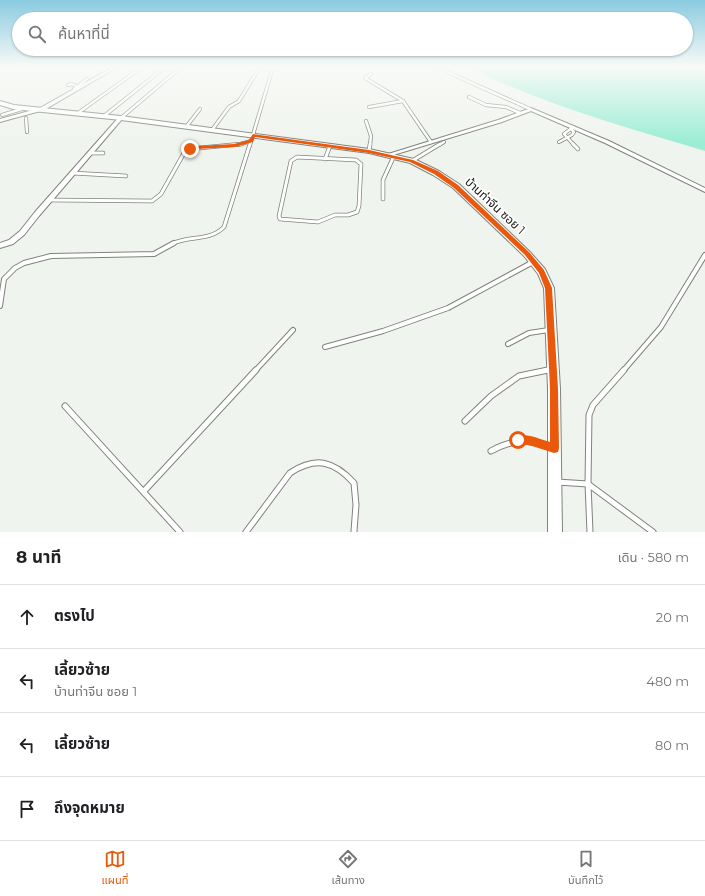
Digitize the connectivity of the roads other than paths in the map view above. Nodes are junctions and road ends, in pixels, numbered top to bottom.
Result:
1 (70, 92) edge
2 (72, 92) edge
3 (107, 92) edge
4 (134, 92) edge
5 (151, 92) edge
6 (245, 92) edge
7 (266, 92) edge
8 (387, 92) edge
9 (492, 92) edge
10 (469, 96) dead end
11 (402, 101) junction
12 (0, 103) edge
13 (368, 107) dead end
14 (28, 108) junction
15 (42, 109) junction
16 (200, 109) dead end
17 (530, 109) junction
18 (52, 110) junction
19 (78, 113) junction
20 (520, 113) junction
21 (2, 115) dead end
22 (104, 116) junction
23 (26, 118) junction
24 (121, 118) junction
25 (0, 121) edge
26 (366, 121) dead end
27 (0, 125) edge
28 (186, 127) junction
29 (572, 128) junction
30 (212, 130) junction
31 (27, 132) dead end
32 (252, 138) junction
33 (568, 138) junction
34 (431, 142) junction
35 (444, 142) dead end
36 (559, 142) dead end
37 (330, 146) junction
38 (578, 149) dead end
39 (369, 151) junction
40 (91, 153) junction
41 (102, 153) dead end
42 (391, 156) junction
43 (325, 159) junction
44 (412, 161) junction
45 (72, 173) junction
46 (126, 176) dead end
47 (705, 190) edge
48 (383, 198) dead end
49 (49, 200) junction
50 (0, 246) edge
51 (705, 255) edge
52 (534, 261) junction
53 (1, 290) edge
54 (0, 306) edge
55 (550, 329) junction
56 (293, 330) dead end
57 (508, 344) dead end
58 (325, 347) dead end
59 (553, 369) junction
60 (65, 406) dead end
61 (465, 420) dead end
62 (554, 448) junction
63 (491, 451) dead end
64 (554, 482) junction
65 (588, 484) junction
66 (144, 491) junction
67 (354, 531) dead end
68 (180, 532) edge
69 (246, 532) edge
70 (555, 532) edge
71 (590, 532) edge
72 (653, 532) edge

1 - 15 lane
2 - 15 street
3 - 19 lane
4 - 22 lane
5 - 24 lane
6 - 30 lane
7 - 32 lane
8 - 11 lane
9 - 17 lane
10 - 20 lane
11 - 13 lane
11 - 34 lane
12 - 14 street, บ้านท่าจีน ซอย 1
14 - 15 street, บ้านท่าจีน ซอย 1
14 - 21 lane
15 - 18 street, บ้านท่าจีน ซอย 1
15 - 25 street
16 - 28 lane
17 - 20 street
17 - 29 street
18 - 19 street, บ้านท่าจีน ซอย 1
18 - 23 street
19 - 22 street, บ้านท่าจีน ซอย 1
20 - 34 street
22 - 24 street, บ้านท่าจีน ซอย 1
23 - 27 street
23 - 31 lane
24 - 28 street, บ้านท่าจีน ซอย 1
24 - 40 street
26 - 39 lane
28 - 30 street, บ้านท่าจีน ซอย 1
29 - 33 lane
29 - 33 lane
29 - 47 street
30 - 32 street, บ้านท่าจีน ซอย 1
32 - 37 street, บ้านท่าจีน ซอย 1
32 - 49 lane
32 - 53 lane
33 - 36 lane
33 - 38 lane
34 - 42 street
35 - 44 lane
37 - 39 street, บ้านท่าจีน ซอย 1
37 - 43 lane
39 - 42 street, บ้านท่าจีน ซอย 1
40 - 41 lane
40 - 45 street
42 - 44 street, บ้านท่าจีน ซอย 1
42 - 48 lane
43 - 43 lane
44 - 52 street, บ้านท่าจีน ซอย 1
45 - 46 lane
45 - 49 street
49 - 50 street
51 - 65 lane
52 - 55 street, บ้านท่าจีน ซอย 1
52 - 58 lane
53 - 54 lane
55 - 57 lane
55 - 59 street, บ้านท่าจีน ซอย 1
56 - 66 lane
59 - 61 lane
59 - 62 street, บ้านท่าจีน ซอย 1
60 - 66 lane
62 - 63 lane
62 - 64 street, บ้านท่าจีน ซอย 1
64 - 65 lane
64 - 70 street, บ้านท่าจีน ซอย 1
65 - 71 lane
65 - 72 lane
66 - 68 lane
67 - 69 lane

